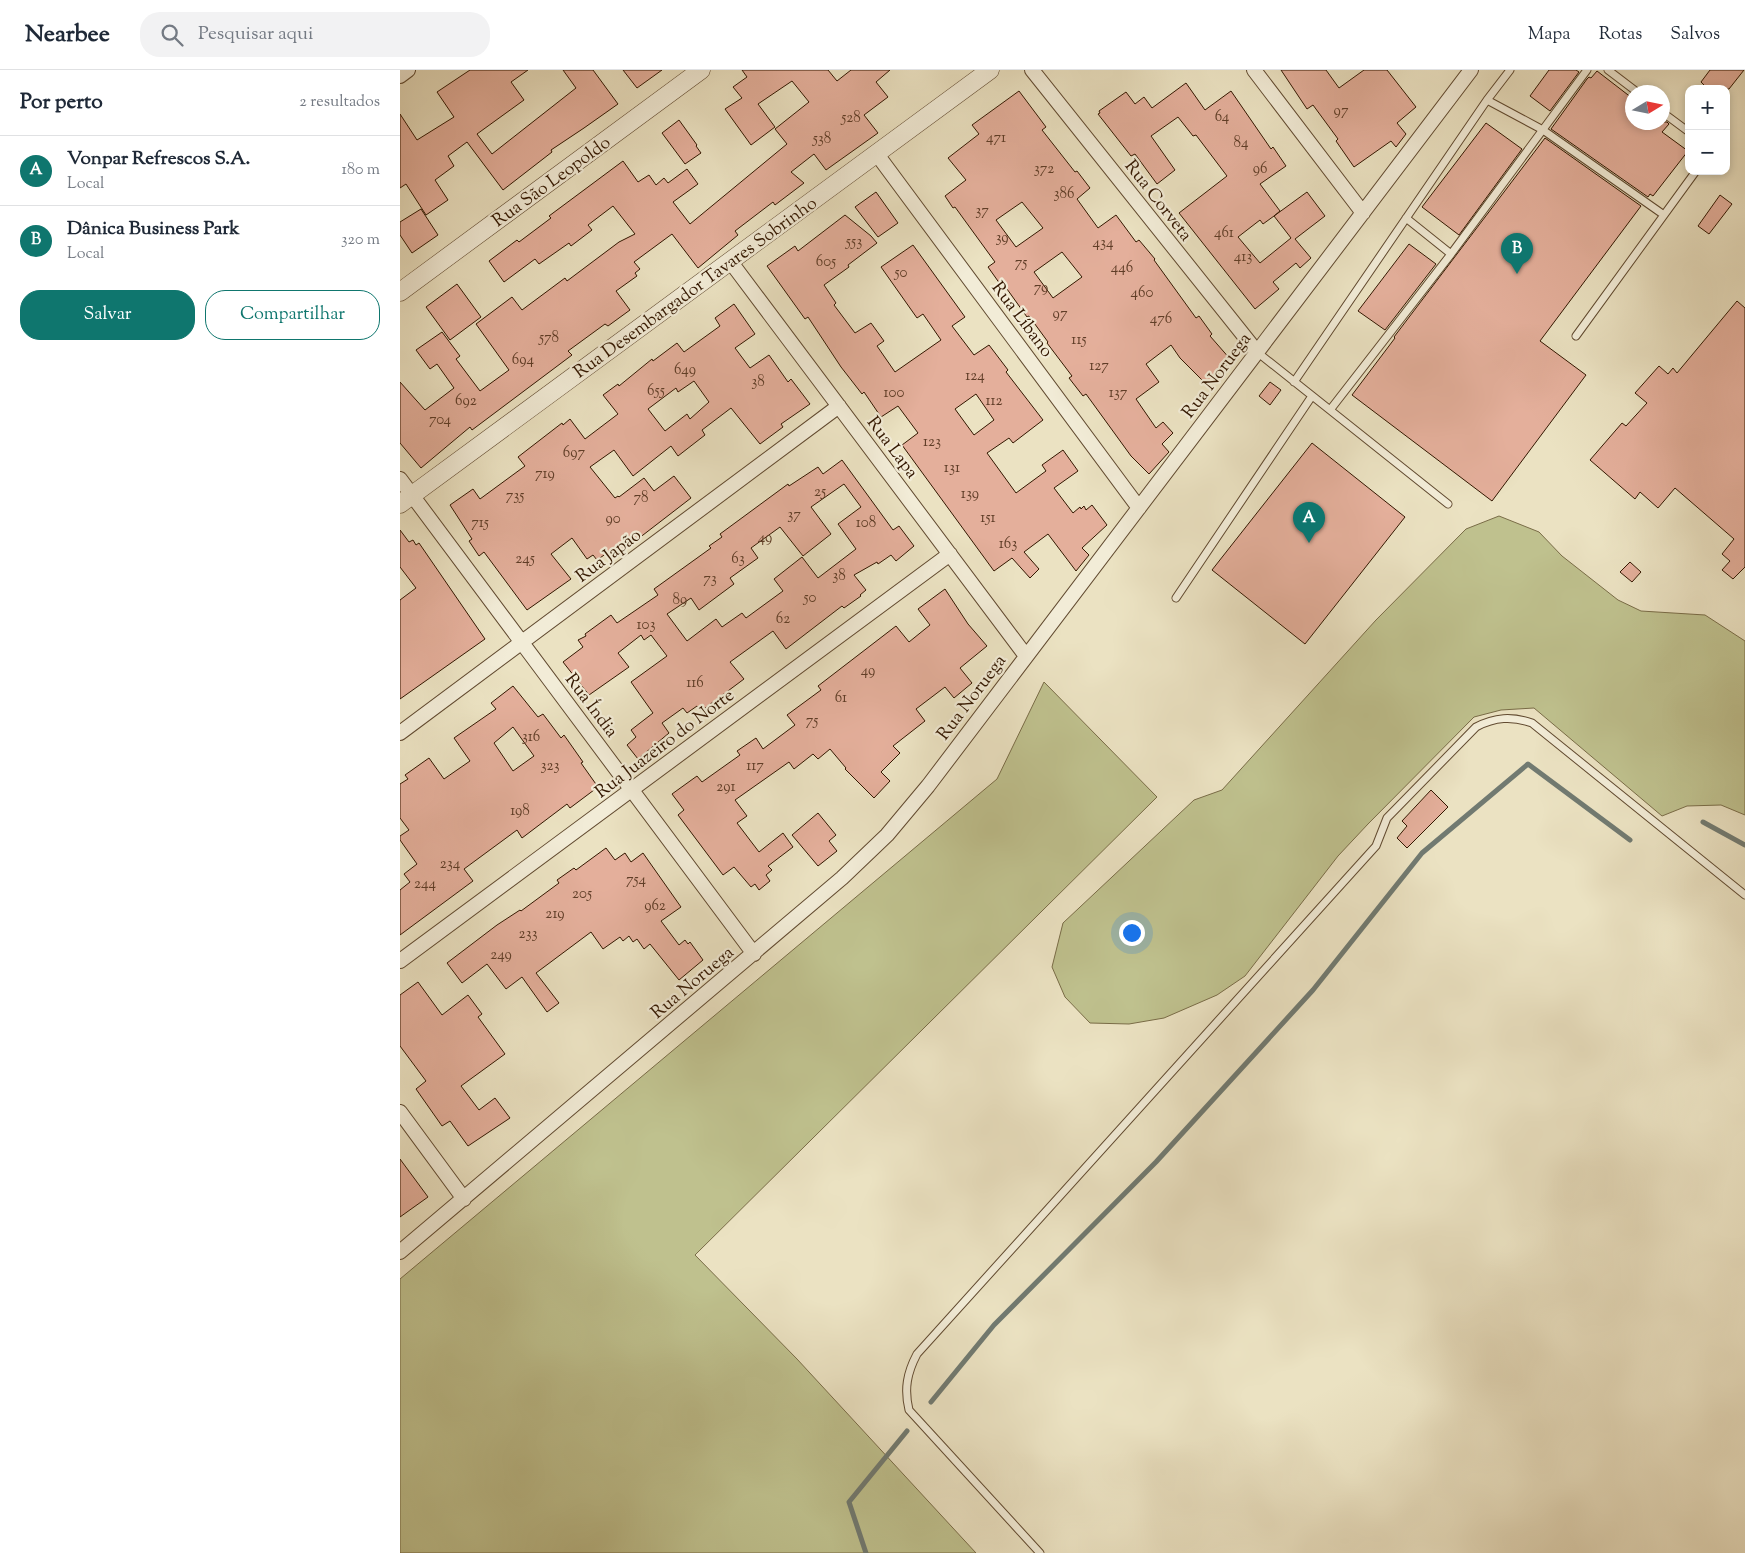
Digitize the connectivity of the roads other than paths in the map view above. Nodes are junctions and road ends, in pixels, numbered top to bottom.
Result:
1 (408, 70) edge
2 (701, 70) edge
3 (990, 70) edge
4 (1032, 70) edge
5 (1254, 70) edge
6 (1510, 70) edge
7 (1587, 70) edge
8 (1608, 70) edge
9 (1470, 71) edge
10 (400, 76) edge
11 (1628, 85) edge
12 (1487, 100) junction
13 (1670, 118) edge
14 (1543, 130) junction
15 (1686, 130) edge
16 (876, 154) junction
17 (1693, 175) edge
18 (1363, 213) junction
19 (1664, 215) junction
20 (1406, 218) junction
21 (1452, 254) junction
22 (730, 261) junction
23 (400, 292) edge
24 (1576, 336) dead end
25 (1257, 352) junction
26 (1294, 382) junction
27 (1312, 396) junction
28 (839, 406) junction
29 (1330, 410) junction
30 (400, 479) edge
31 (406, 500) edge
32 (1448, 504) dead end
33 (1139, 508) junction
34 (950, 554) junction
35 (1176, 598) dead end
36 (522, 642) junction
37 (1026, 656) junction
38 (400, 733) edge
39 (632, 790) junction
40 (1745, 895) edge
41 (754, 954) junction
42 (400, 962) edge
43 (400, 1112) edge
44 (464, 1199) junction
45 (400, 1252) edge
46 (1040, 1553) edge

1 - 10 street
2 - 23 street, Rua São Leopoldo
3 - 16 street, Rua Desembargador Tavares Sobrinho
4 - 25 street, Rua Corveta
5 - 18 street
6 - 12 lane
7 - 14 lane
8 - 11 lane
9 - 18 street, Rua Noruega
12 - 14 lane
12 - 20 lane
13 - 15 lane
14 - 19 lane
14 - 21 lane
16 - 22 street, Rua Desembargador Tavares Sobrinho
16 - 33 street, Rua Líbano
17 - 19 lane
18 - 25 street, Rua Noruega
19 - 24 lane
20 - 21 lane
20 - 26 lane
21 - 29 lane
22 - 28 street, Rua Lapa
22 - 31 street, Rua Desembargador Tavares Sobrinho
25 - 26 lane
25 - 33 street, Rua Noruega
26 - 27 lane
27 - 29 lane
27 - 35 lane
28 - 34 street, Rua Lapa
28 - 36 street, Rua Japão
29 - 32 lane
30 - 31 street, Rua Índia
31 - 36 street, Rua Índia
33 - 37 street, Rua Noruega
34 - 37 street, Rua Lapa
34 - 39 street, Rua Juazeiro do Norte
36 - 38 street, Rua Japão
36 - 39 street, Rua Índia
37 - 41 street, Rua Noruega
39 - 41 street, Rua Índia
39 - 42 street, Rua Juazeiro do Norte
40 - 46 lane
41 - 44 street, Rua Noruega
43 - 44 street
44 - 45 street, Rua Noruega

